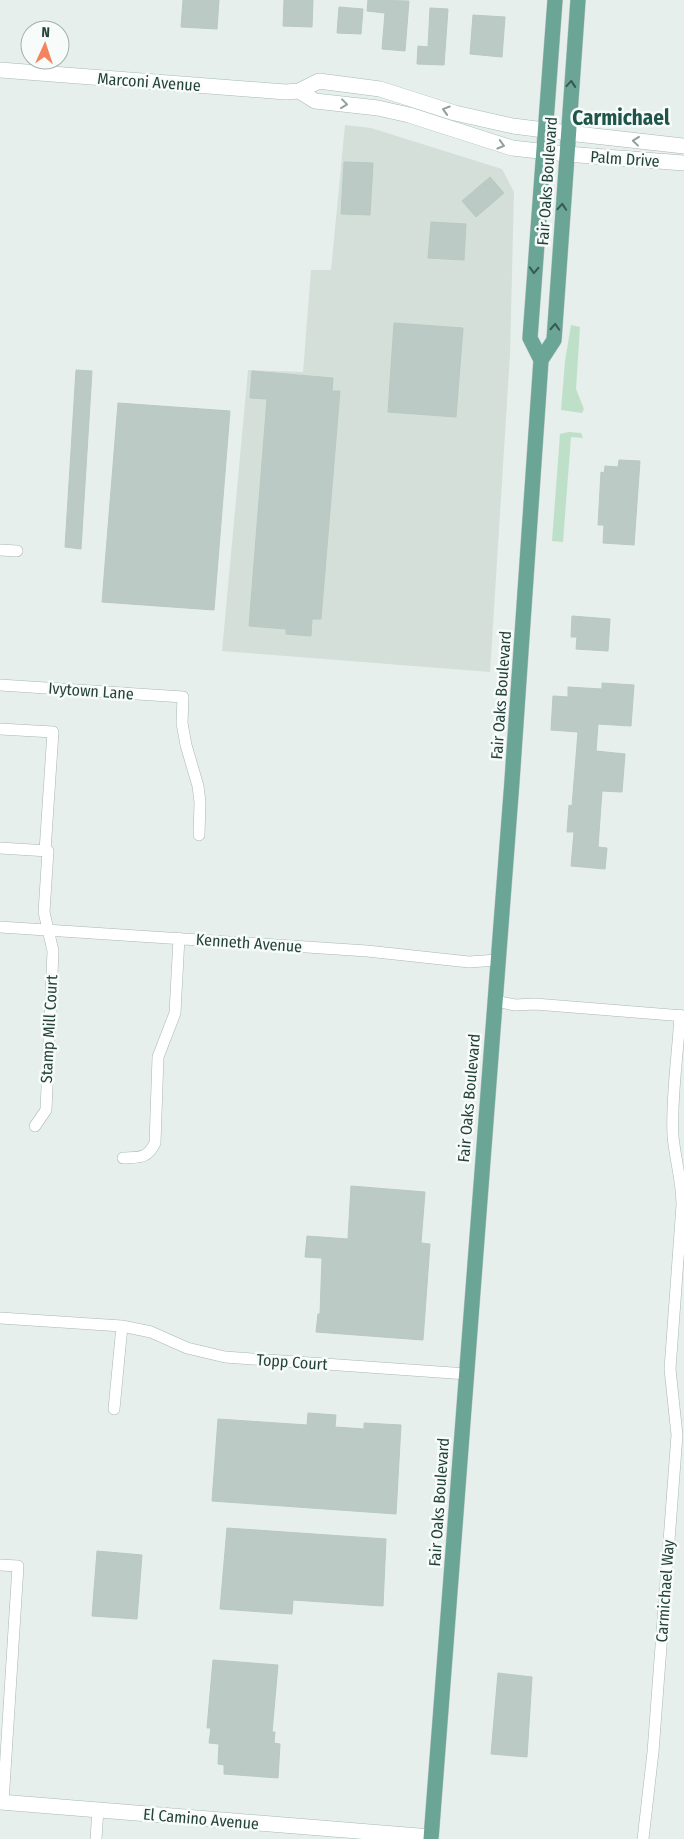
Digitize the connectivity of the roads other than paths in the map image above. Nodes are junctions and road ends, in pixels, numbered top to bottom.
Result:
1 (555, 0) edge
2 (578, 0) edge
3 (0, 70) edge
4 (299, 91) junction
5 (545, 130) junction
6 (568, 133) junction
7 (684, 146) edge
8 (543, 152) junction
9 (566, 154) junction
10 (684, 163) edge
11 (541, 360) junction
12 (0, 550) edge
13 (17, 551) dead end
14 (0, 684) edge
15 (0, 729) edge
16 (199, 836) dead end
17 (0, 848) edge
18 (45, 851) junction
19 (0, 926) edge
20 (48, 930) junction
21 (179, 938) junction
22 (498, 960) junction
23 (495, 1001) junction
24 (682, 1016) edge
25 (35, 1126) dead end
26 (123, 1158) dead end
27 (0, 1318) edge
28 (122, 1326) junction
29 (467, 1374) junction
30 (114, 1409) dead end
31 (0, 1565) edge
32 (2, 1802) edge
33 (98, 1809) junction
34 (432, 1838) edge
35 (96, 1839) edge
36 (643, 1839) edge

1 - 5 main road, Fair Oaks Boulevard
6 -> 2 main road, Fair Oaks Boulevard
3 - 4 main road, Marconi Avenue
5 -> 4 main road, Marconi Avenue
4 -> 8 main road, Marconi Avenue
5 - 6 main road, Palm Drive
5 - 8 main road, Fair Oaks Boulevard
7 -> 6 main road, Palm Drive
6 - 9 main road, Fair Oaks Boulevard
8 - 9 main road, Marconi Avenue
8 -> 11 main road, Fair Oaks Boulevard
9 - 10 main road, Palm Drive
11 -> 9 main road, Fair Oaks Boulevard
11 - 22 main road, Fair Oaks Boulevard
12 - 13 street
14 - 16 street, Ivytown Lane
15 - 18 street, Stamp Mill Court
17 - 18 street
18 - 20 street, Stamp Mill Court
19 - 20 street, Kenneth Avenue
20 - 21 street, Kenneth Avenue
20 - 25 street, Stamp Mill Court
21 - 22 street, Kenneth Avenue
21 - 26 street
22 - 23 main road, Fair Oaks Boulevard
23 - 24 street
23 - 29 main road, Fair Oaks Boulevard
24 - 36 street, Carmichael Way
27 - 28 street, Topp Court
28 - 29 street, Topp Court
28 - 30 street
29 - 34 main road, Fair Oaks Boulevard
31 - 32 street
32 - 33 main road, El Camino Avenue
33 - 34 main road, El Camino Avenue
33 - 35 street

